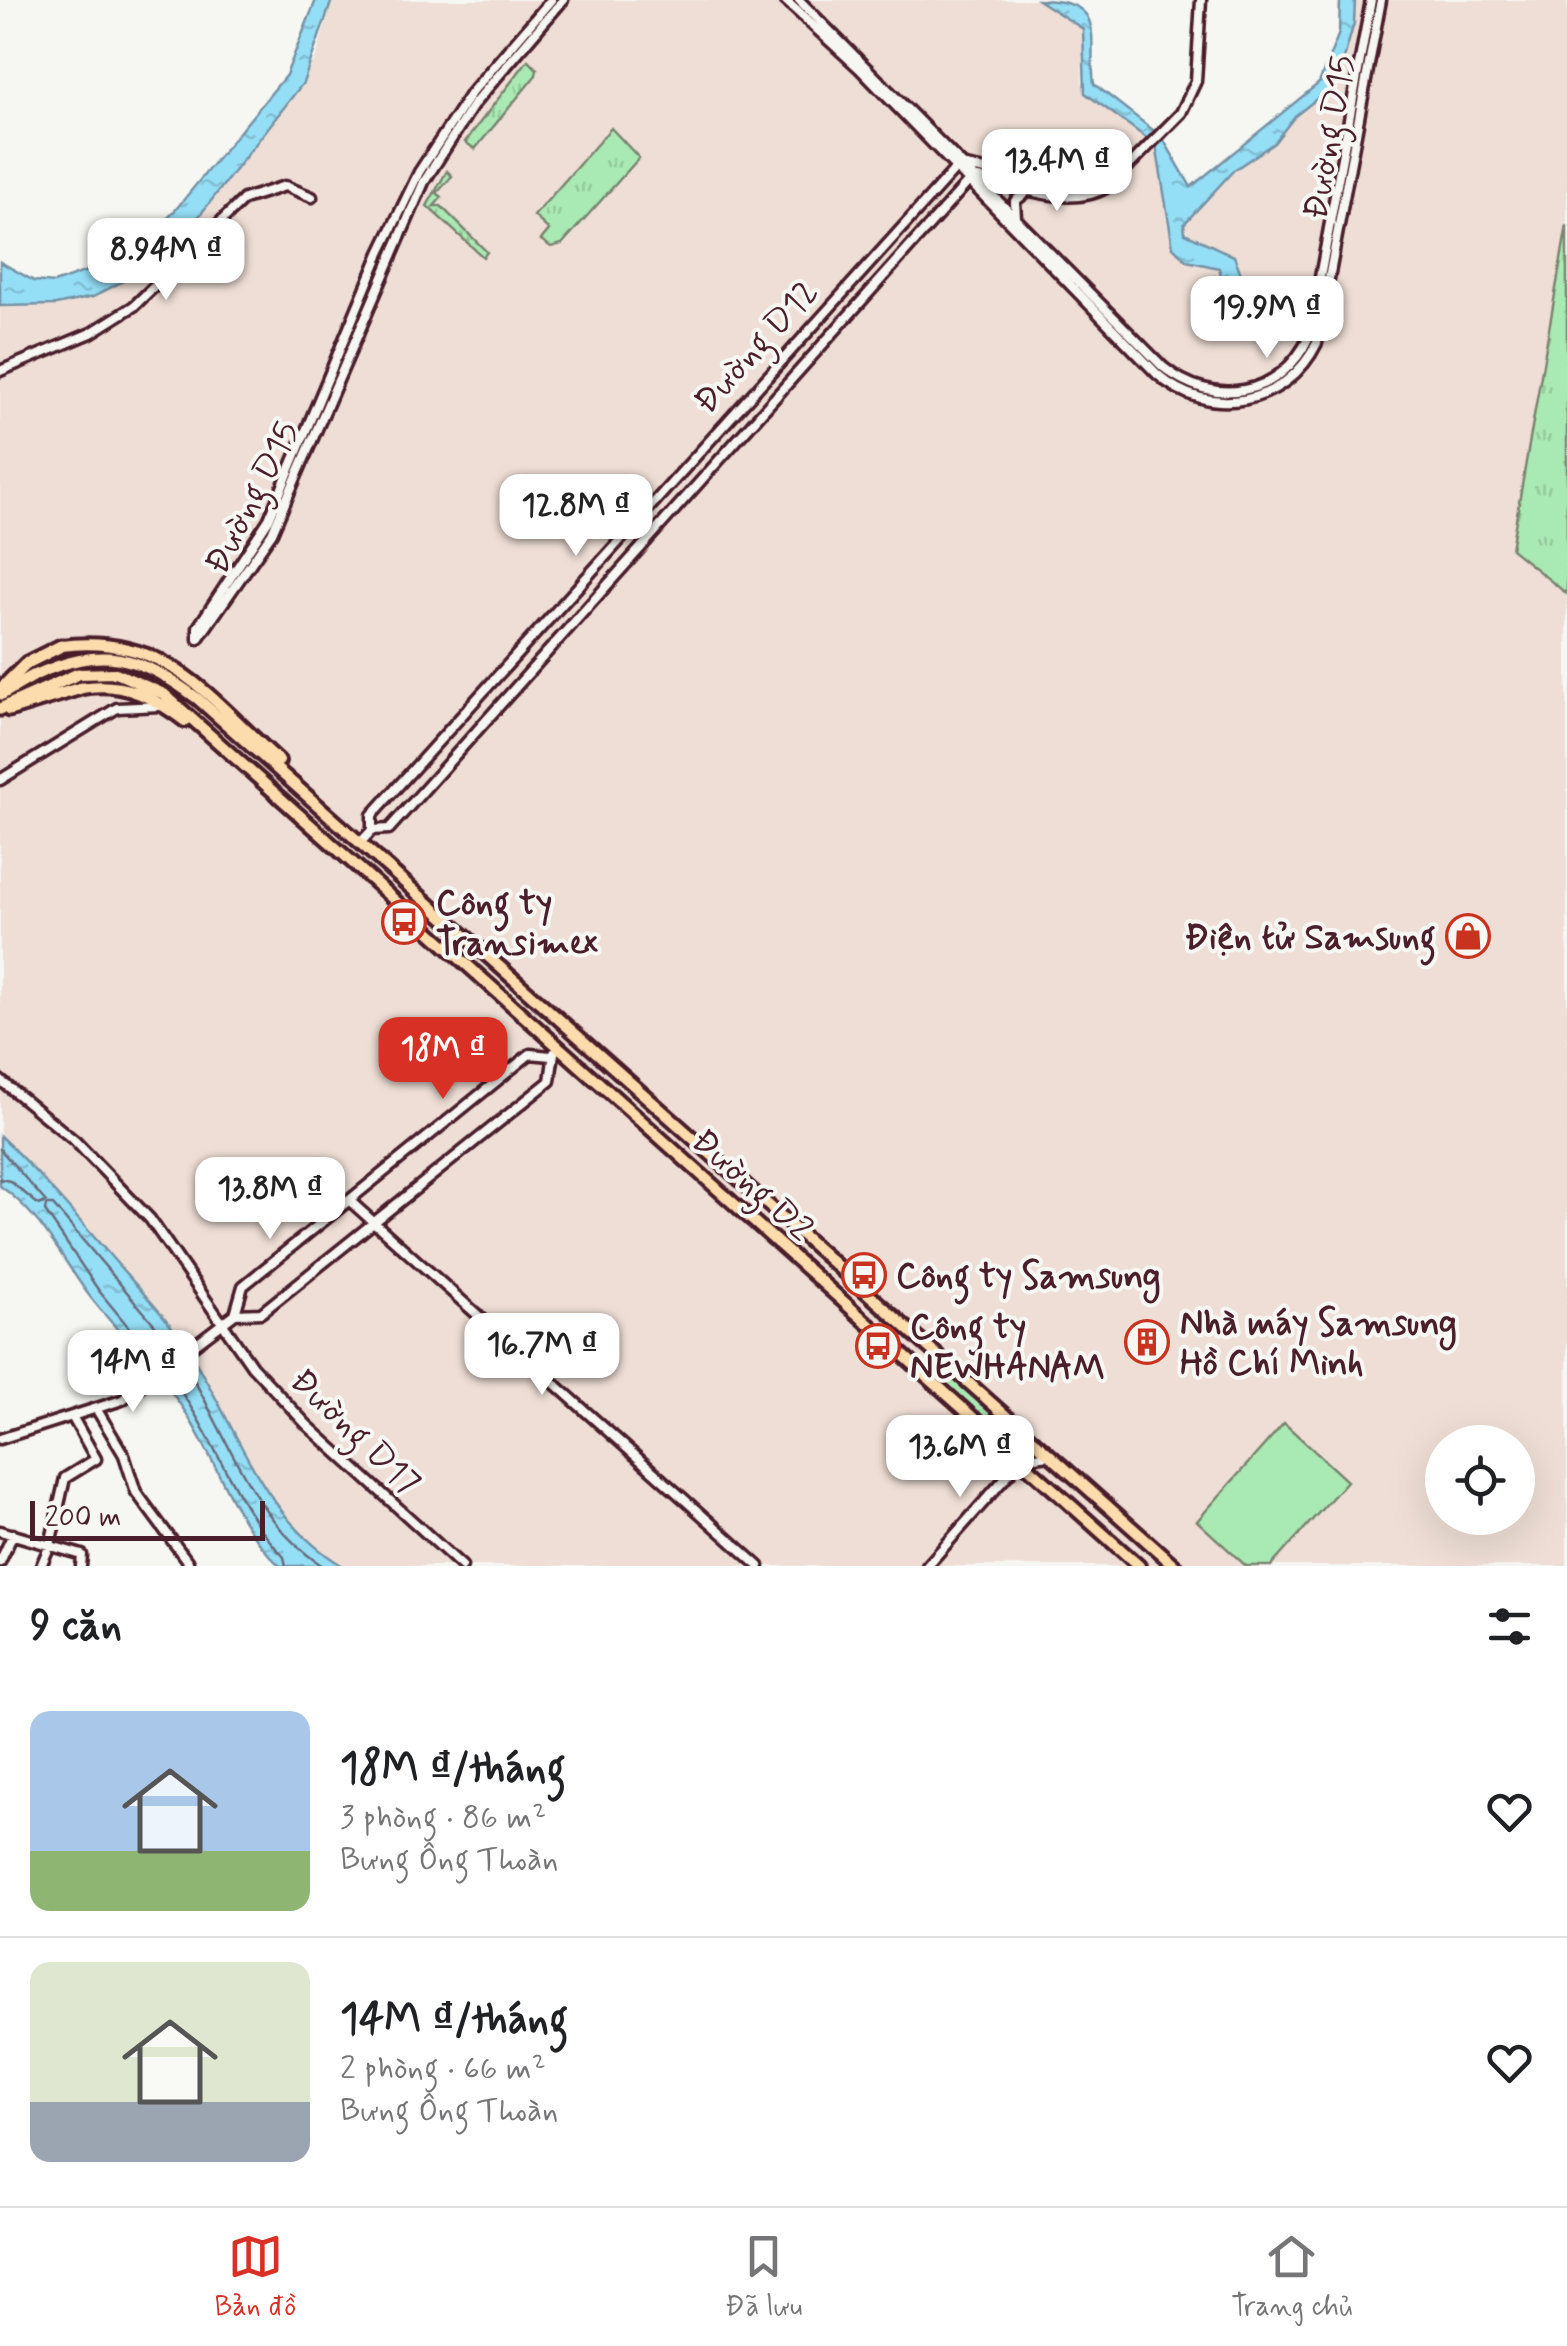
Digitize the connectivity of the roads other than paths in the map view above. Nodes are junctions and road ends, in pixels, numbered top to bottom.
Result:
1 (551, 0) edge
2 (563, 0) edge
3 (785, 0) edge
4 (800, 0) edge
5 (1201, 0) edge
6 (1371, 0) edge
7 (1381, 0) edge
8 (961, 167) junction
9 (1118, 176) junction
10 (973, 180) junction
11 (1036, 190) junction
12 (312, 197) dead end
13 (1016, 218) junction
14 (1335, 227) junction
15 (778, 362) junction
16 (0, 371) edge
17 (793, 375) junction
18 (61, 646) joint
19 (78, 674) joint
20 (33, 676) joint
21 (80, 688) joint
22 (0, 693) edge
23 (164, 706) junction
24 (0, 711) edge
25 (0, 780) edge
26 (306, 824) junction
27 (345, 828) junction
28 (372, 830) junction
29 (361, 842) junction
30 (346, 859) junction
31 (572, 1034) junction
32 (555, 1052) junction
33 (0, 1080) edge
34 (351, 1202) junction
35 (374, 1223) junction
36 (234, 1314) junction
37 (222, 1324) junction
38 (97, 1410) junction
39 (72, 1418) junction
40 (0, 1439) edge
41 (1052, 1454) junction
42 (1022, 1458) junction
43 (0, 1530) edge
44 (12, 1534) junction
45 (50, 1546) junction
46 (0, 1562) edge
47 (188, 1562) dead end
48 (40, 1566) edge
49 (81, 1566) edge
50 (462, 1566) edge
51 (759, 1566) edge
52 (927, 1566) edge
53 (1139, 1566) edge
54 (1179, 1566) edge

1 - 2 street, Đường D15
3 - 8 street, Đường D15
4 - 8 street, Đường D15
5 - 9 street
6 - 14 street, Đường D15
7 - 14 street, Đường D15
8 - 9 street
8 - 10 street, Đường D15
8 - 15 street, Đường D12
9 - 11 street
10 - 11 street
10 - 13 street, Đường D15
10 - 14 street, Đường D15
10 - 17 street, Đường D12
11 - 13 street
12 - 16 street
13 - 14 street, Đường D15
15 - 17 street
15 - 28 street, Đường D12
17 - 28 street, Đường D12
18 - 22 highway
18 - 27 main road, Đường D2
19 - 24 highway
19 - 26 main road, Đường D2
20 - 22 highway
20 - 27 main road, Đường D2
21 - 23 main road, Đường D2
21 - 24 highway
23 - 25 street
23 - 26 main road, Đường D2
26 - 30 main road, Đường D2
27 - 29 main road, Đường D2
28 - 29 street, Đường D12
29 - 30 main road
29 - 31 main road, Đường D2
30 - 32 main road, Đường D2
31 - 32 main road
31 - 41 main road, Đường D2
32 - 34 street
32 - 35 street
32 - 42 main road, Đường D2
33 - 37 street, Đường D17
34 - 35 street
34 - 36 street
35 - 36 street
35 - 51 street
36 - 37 street
37 - 38 street
37 - 50 street, Đường D17
38 - 39 street
38 - 47 street
39 - 40 street
39 - 45 street
41 - 42 street
41 - 54 main road, Đường D2
42 - 52 street
42 - 53 main road, Đường D2
43 - 44 street
44 - 45 street
44 - 46 street
45 - 48 street
45 - 49 street

